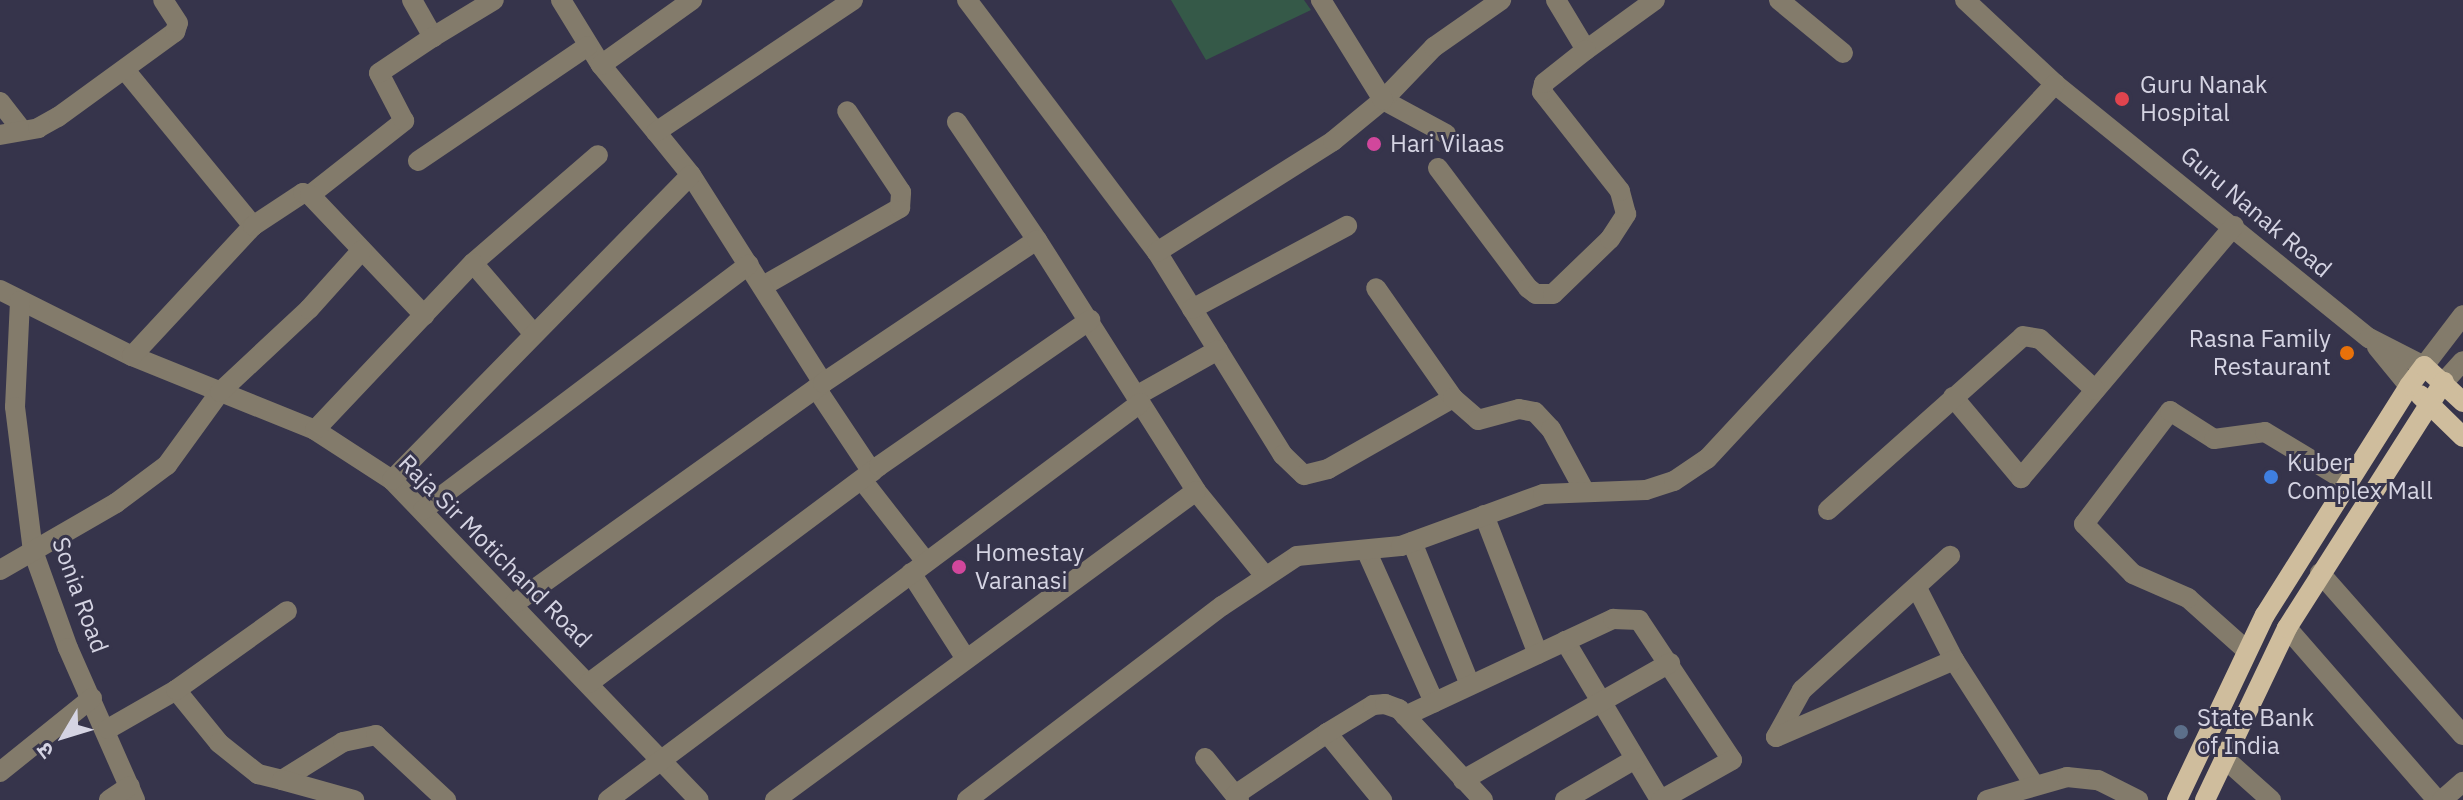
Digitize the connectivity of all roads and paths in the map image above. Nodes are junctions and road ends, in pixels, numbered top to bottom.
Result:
1 (163, 0) edge
2 (412, 0) edge
3 (494, 0) edge
4 (561, 0) edge
5 (692, 0) edge
6 (853, 0) edge
7 (967, 0) edge
8 (1321, 0) edge
9 (1499, 0) edge
10 (1556, 0) edge
11 (1655, 0) edge
12 (1779, 0) edge
13 (1965, 0) edge
14 (433, 37) junction
15 (588, 46) junction
16 (1586, 50) junction
17 (1843, 53) dead end
18 (601, 65) junction
19 (125, 70) junction
20 (2055, 84) junction
21 (1383, 100) junction
22 (0, 102) edge
23 (847, 111) dead end
24 (957, 122) dead end
25 (22, 130) junction
26 (656, 132) junction
27 (1446, 134) dead end
28 (0, 135) edge
29 (598, 155) dead end
30 (418, 161) dead end
31 (1438, 168) dead end
32 (691, 175) junction
33 (310, 195) junction
34 (253, 226) junction
35 (1347, 226) dead end
36 (2234, 226) junction
37 (1037, 240) junction
38 (362, 250) junction
39 (1157, 252) junction
40 (473, 263) junction
41 (749, 264) junction
42 (763, 286) junction
43 (1376, 288) dead end
44 (0, 290) edge
45 (20, 301) junction
46 (1192, 309) junction
47 (424, 315) junction
48 (2463, 315) edge
49 (1090, 320) junction
50 (533, 333) junction
51 (2369, 338) junction
52 (1218, 350) junction
53 (132, 356) junction
54 (2463, 361) edge
55 (2424, 366) junction
56 (8, 380) edge
57 (2444, 382) junction
58 (819, 386) junction
59 (2409, 386) junction
60 (2095, 390) junction
61 (220, 392) junction
62 (1953, 397) junction
63 (1453, 398) junction
64 (1138, 400) junction
65 (2463, 402) edge
66 (2429, 403) junction
67 (315, 430) junction
68 (2463, 437) edge
69 (867, 476) junction
70 (392, 480) junction
71 (2348, 482) junction
72 (1584, 490) junction
73 (1196, 491) junction
74 (423, 510) junction
75 (1828, 510) dead end
76 (1484, 515) junction
77 (1412, 542) junction
78 (1366, 550) junction
79 (33, 551) junction
80 (1950, 556) dead end
81 (918, 568) junction
82 (0, 570) edge
83 (2320, 573) junction
84 (1265, 576) junction
85 (1918, 590) junction
86 (515, 603) junction
87 (287, 611) dead end
88 (2287, 628) junction
89 (1565, 641) junction
90 (2245, 649) junction
91 (1538, 654) junction
92 (966, 659) junction
93 (1954, 660) junction
94 (1670, 663) junction
95 (589, 683) junction
96 (1470, 685) junction
97 (176, 690) junction
98 (92, 698) junction
99 (1602, 701) junction
100 (1434, 702) junction
101 (1405, 716) junction
102 (108, 729) junction
103 (1327, 733) junction
104 (2463, 735) edge
105 (1205, 758) dead end
106 (2224, 758) junction
107 (1635, 759) junction
108 (659, 760) junction
109 (0, 772) edge
110 (282, 780) junction
111 (1463, 780) junction
112 (2463, 782) edge
113 (2033, 783) junction
114 (132, 793) edge
115 (1237, 797) edge
116 (109, 800) edge
117 (354, 800) edge
118 (446, 800) edge
119 (608, 800) edge
120 (699, 800) edge
121 (775, 800) edge
122 (967, 800) edge
123 (1382, 800) edge
124 (1483, 800) edge
125 (1565, 800) edge
126 (1660, 800) edge
127 (1987, 800) edge
128 (2138, 800) edge
129 (2177, 800) edge
130 (2205, 800) edge
131 (2271, 800) edge
132 (2439, 800) edge

1 - 19 street
2 - 14 street
3 - 14 street
4 - 15 street
5 - 18 street
6 - 26 street
7 - 39 street
8 - 21 street
9 - 21 street
10 - 16 street
11 - 16 street
12 - 17 street
13 - 20 street, Guru Nanak Road
14 - 33 street
15 - 18 street
15 - 30 street
16 - 31 street
18 - 26 street
19 - 25 street
19 - 34 street
20 - 36 street, Guru Nanak Road
20 - 72 street
21 - 27 street
21 - 39 street
22 - 25 street
23 - 42 street
24 - 37 street
25 - 28 street
26 - 32 street
29 - 40 street
32 - 41 street
32 - 50 street
33 - 34 street
33 - 38 street
34 - 53 street
35 - 46 street
36 - 51 street, Guru Nanak Road
36 - 60 street
37 - 49 street
37 - 58 street
38 - 47 street
38 - 61 street
39 - 46 street
40 - 47 street
40 - 50 street
41 - 42 street
41 - 74 street
42 - 58 street
43 - 63 street
44 - 45 street, Raja Sir Motichand Road
45 - 53 street, Raja Sir Motichand Road
45 - 56 street, Sonia Road
46 - 52 street
47 - 67 street
48 - 55 street
49 - 64 street
49 - 69 street
50 - 70 street
51 - 55 street, Guru Nanak Road
51 - 59 street, Guru Nanak Road
52 - 63 street
52 - 64 street
53 - 61 street, Raja Sir Motichand Road
54 - 57 street
55 - 57 main road, Guru Nanak Road
55 - 59 main road
56 - 79 street, Sonia Road
57 - 65 main road, Guru Nanak Road
57 - 66 main road
58 - 69 street
58 - 86 street
59 - 66 main road, Guru Nanak Road
59 - 71 main road
60 - 62 street
60 - 62 street
61 - 67 street, Raja Sir Motichand Road
61 - 79 street
62 - 75 street
63 - 72 street
64 - 73 street
64 - 81 street
66 - 68 main road, Guru Nanak Road
66 - 83 main road
67 - 70 street, Raja Sir Motichand Road
69 - 81 street
69 - 95 street
70 - 74 street, Raja Sir Motichand Road
71 - 90 main road
71 - 90 street
72 - 76 street
73 - 84 street
73 - 92 street
74 - 86 street, Raja Sir Motichand Road
76 - 77 street
76 - 91 street
77 - 78 street
77 - 96 street
78 - 84 street
78 - 100 street
79 - 82 street
79 - 98 street, Sonia Road
80 - 85 street
81 - 92 street
81 - 108 street
83 - 88 main road
83 - 104 street
84 - 122 street
85 - 93 street
85 - 93 street
86 - 95 street, Raja Sir Motichand Road
87 - 97 street
88 - 106 main road
88 - 132 street
89 - 91 street
89 - 94 street
89 - 99 street
90 - 129 main road
91 - 96 street
92 - 121 street
93 - 113 street
94 - 99 street
94 - 126 street
95 - 108 street, Raja Sir Motichand Road
96 - 100 street
97 - 102 street
97 - 110 street
98 - 102 street, Sonia Road
98 - 109 street
99 - 107 street
99 - 111 street
100 - 101 street
101 - 103 street
101 - 111 street
102 - 114 street, Sonia Road
103 - 115 street
103 - 123 street
105 - 115 street
106 - 130 main road
106 - 131 street
107 - 125 street
107 - 126 street
108 - 119 street
108 - 120 street, Raja Sir Motichand Road
110 - 117 street
110 - 118 street
111 - 124 street
112 - 132 street
113 - 127 street
113 - 128 street
114 - 116 street

